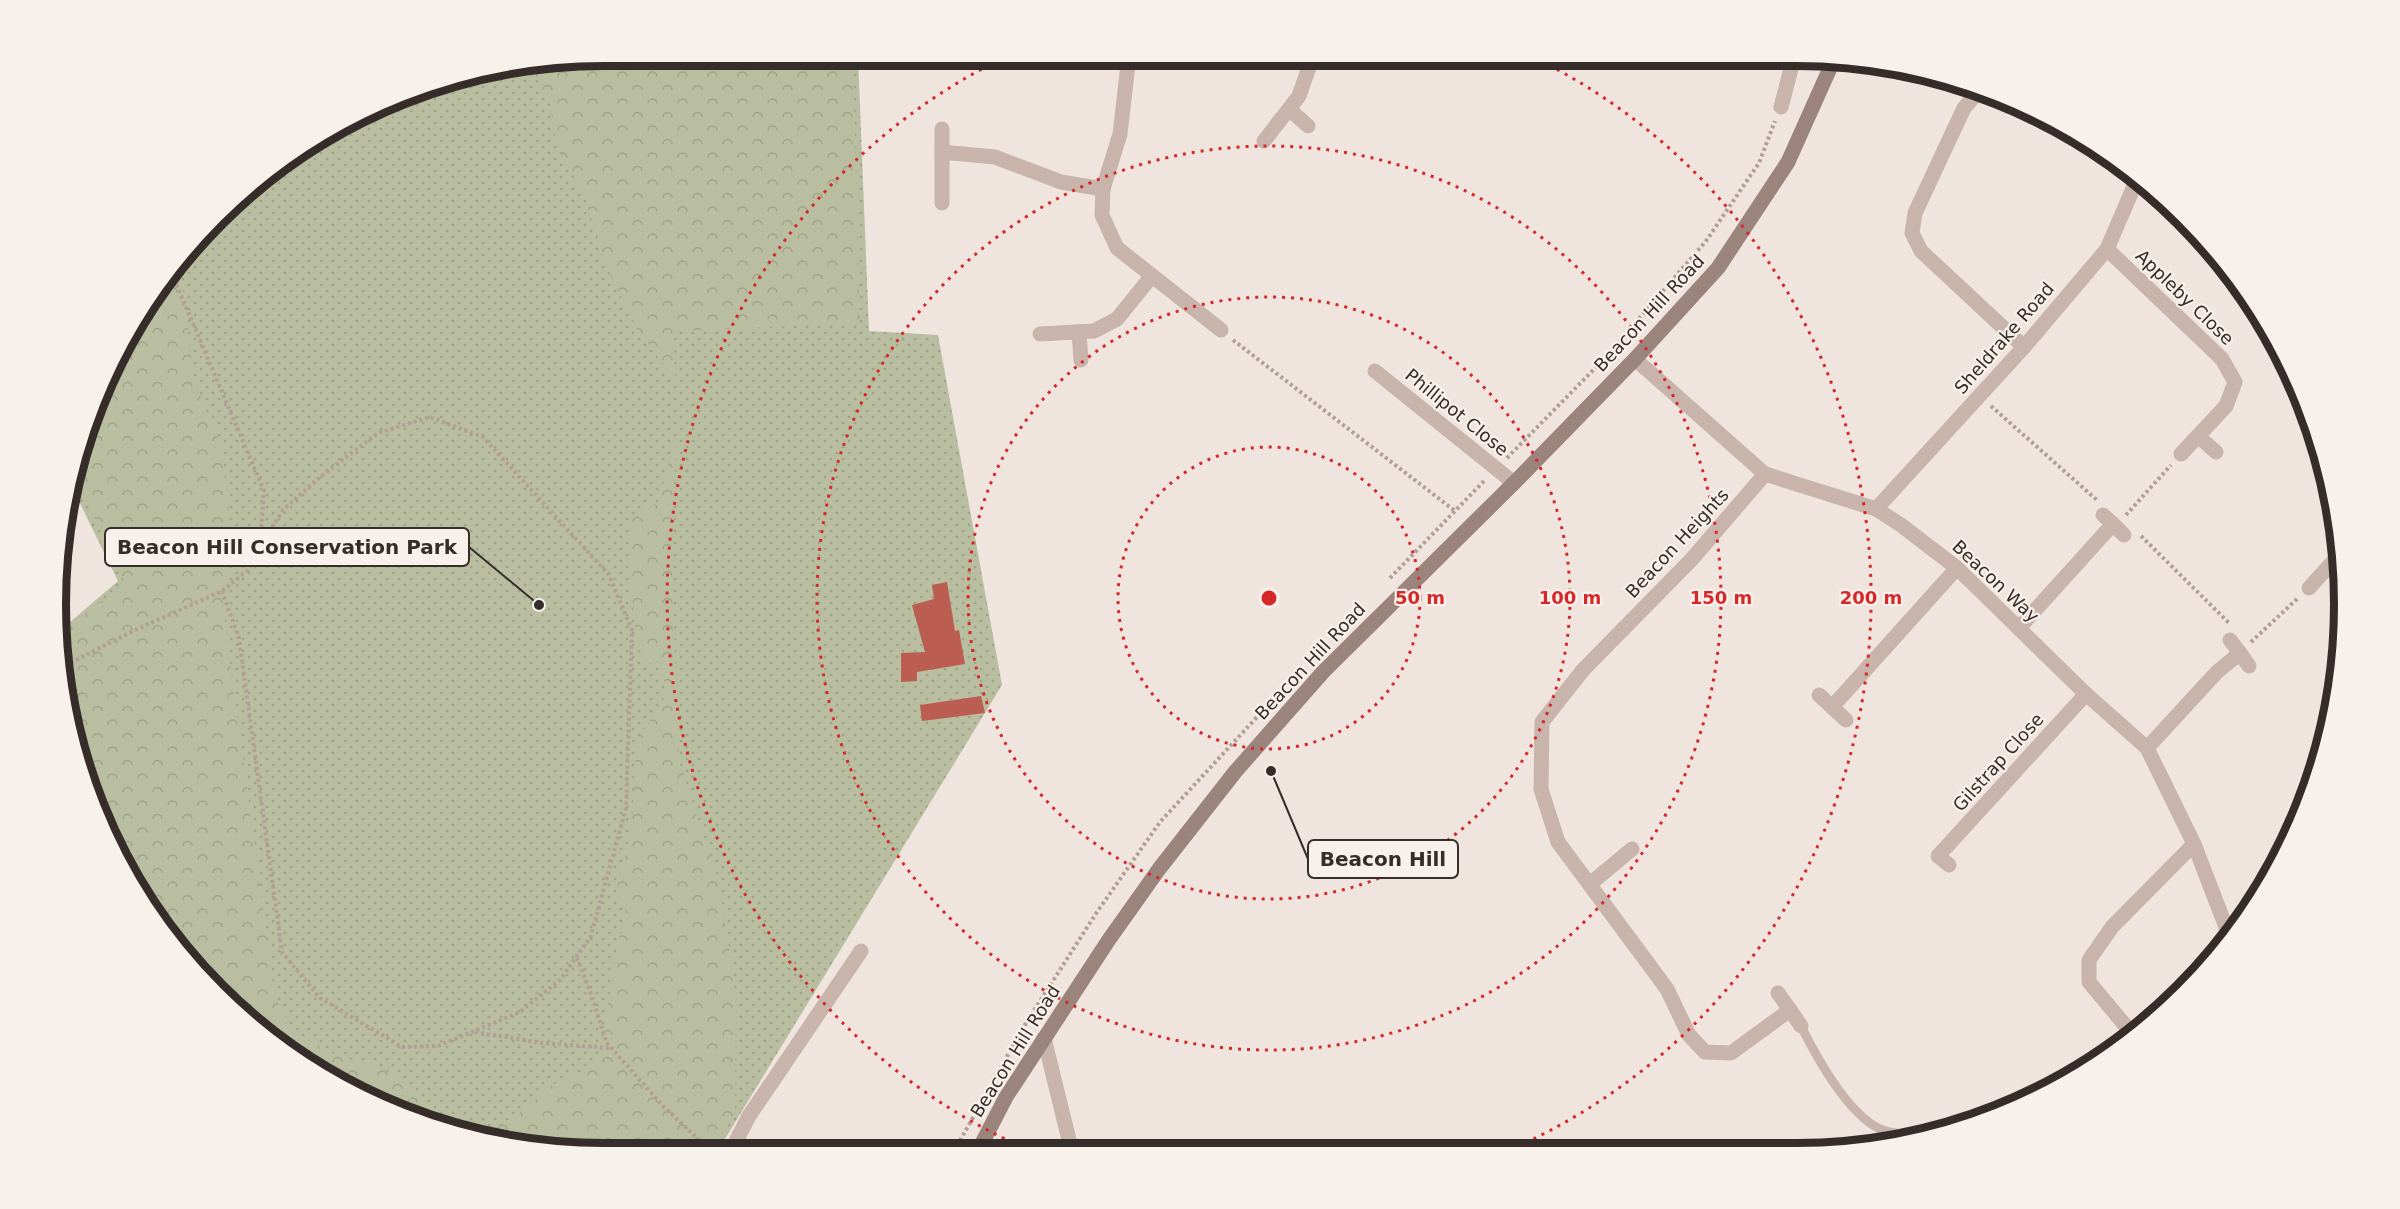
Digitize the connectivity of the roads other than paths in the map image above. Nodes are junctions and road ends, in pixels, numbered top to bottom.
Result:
1 (1128, 66) edge
2 (1310, 66) edge
3 (1792, 66) edge
4 (1831, 67) edge
5 (1974, 97) edge
6 (1781, 107) dead end
7 (1289, 109) junction
8 (1308, 126) dead end
9 (942, 129) dead end
10 (1264, 141) dead end
11 (942, 152) junction
12 (2134, 186) edge
13 (1103, 189) junction
14 (942, 202) dead end
15 (2107, 249) junction
16 (1151, 277) junction
17 (1221, 330) road end
18 (1078, 332) junction
19 (1040, 334) dead end
20 (2024, 347) junction
21 (1635, 359) junction
22 (1081, 360) dead end
23 (1375, 371) dead end
24 (2198, 436) junction
25 (2216, 452) dead end
26 (2181, 454) road end
27 (1765, 474) junction
28 (1514, 483) junction
29 (1876, 509) junction
30 (2120, 527) road end
31 (2332, 564) edge
32 (1957, 568) junction
33 (2309, 588) road end
34 (2019, 628) junction
35 (2232, 634) road end
36 (2086, 694) junction
37 (1819, 695) dead end
38 (1832, 707) junction
39 (1846, 720) dead end
40 (2147, 748) junction
41 (2194, 844) junction
42 (1632, 849) dead end
43 (1938, 856) dead end
44 (1590, 884) junction
45 (2229, 923) edge
46 (861, 951) dead end
47 (1778, 993) dead end
48 (1790, 1010) junction
49 (1801, 1026) joint
50 (2128, 1028) edge
51 (1044, 1038) junction
52 (1898, 1133) edge
53 (735, 1143) edge
54 (982, 1143) edge
55 (1070, 1143) edge

1 - 13 street
2 - 7 street
3 - 6 street
4 - 21 street, Beacon Hill Road
5 - 20 street
7 - 8 street
7 - 10 street
9 - 11 street
11 - 13 street
11 - 14 street
12 - 15 street, Sheldrake Road
13 - 16 street
15 - 20 street, Sheldrake Road
15 - 24 street, Appleby Close
16 - 17 street
16 - 18 street
18 - 19 street
18 - 22 street
20 - 29 street, Sheldrake Road
21 - 27 street, Beacon Way
21 - 28 street, Beacon Hill Road
23 - 28 street, Phillipot Close
24 - 25 street
24 - 26 street, Appleby Close
27 - 29 street, Beacon Way
27 - 44 street, Beacon Heights
28 - 51 street, Beacon Hill Road
29 - 32 street, Beacon Way
30 - 34 street
31 - 33 street
32 - 34 street, Beacon Way
32 - 38 street
34 - 36 street, Beacon Way
35 - 40 street
36 - 40 street, Beacon Way
36 - 43 street, Gilstrap Close
37 - 38 street
38 - 39 street
40 - 41 street, Beacon Way
41 - 45 street, Beacon Way
41 - 50 street
42 - 44 street
44 - 48 street, Beacon Heights
46 - 53 street
47 - 48 street
48 - 49 street
49 - 52 lane
51 - 54 street, Beacon Hill Road
51 - 55 street

